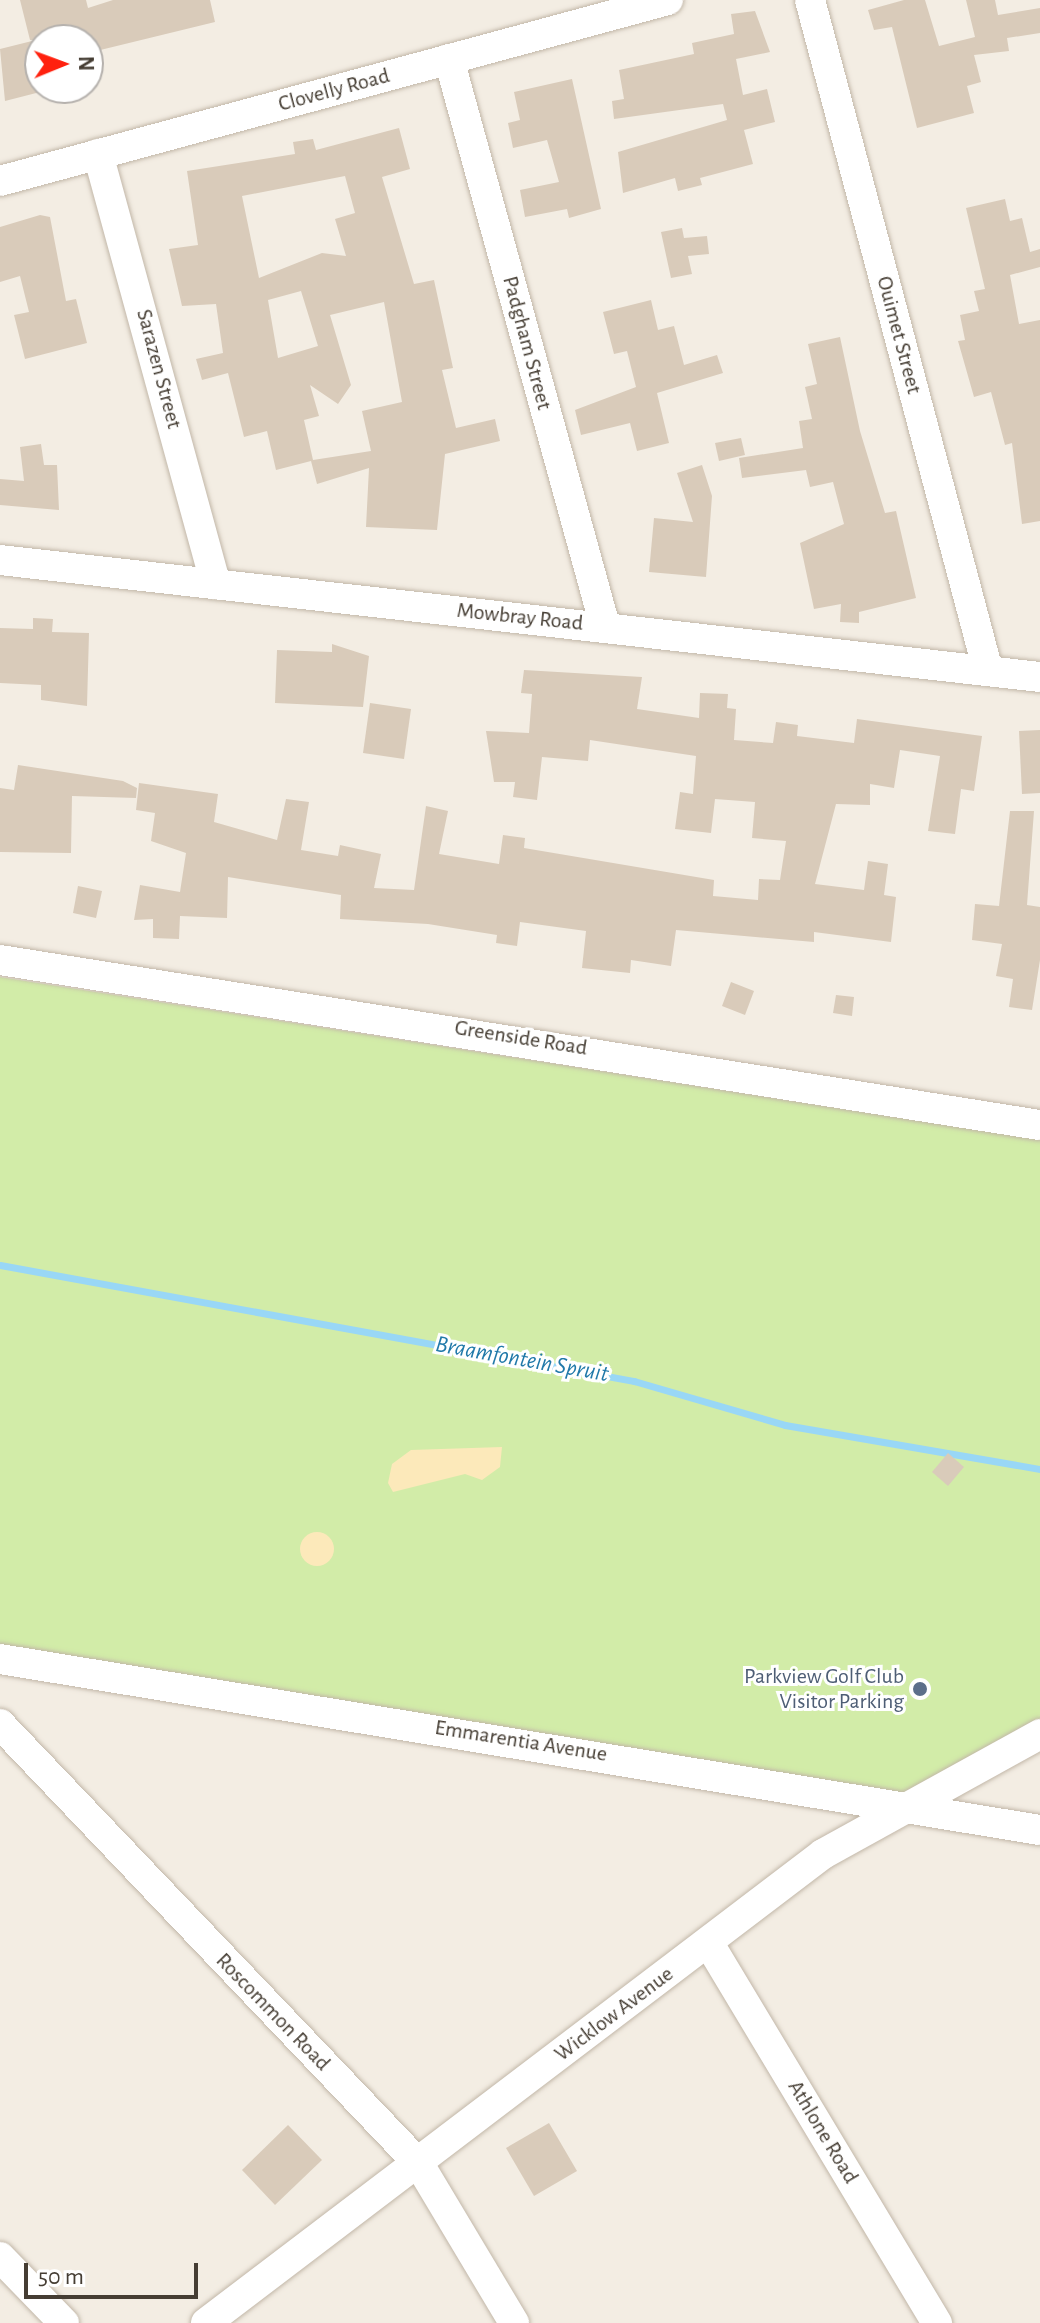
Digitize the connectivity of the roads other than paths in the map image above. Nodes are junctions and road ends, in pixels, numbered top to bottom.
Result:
1 (668, 0) edge
2 (810, 0) edge
3 (449, 59) junction
4 (98, 154) junction
5 (0, 181) edge
6 (0, 560) edge
7 (216, 584) junction
8 (605, 626) junction
9 (988, 671) junction
10 (1040, 677) edge
11 (0, 960) edge
12 (1040, 1125) edge
13 (0, 1659) edge
14 (0, 1724) edge
15 (1039, 1742) edge
16 (895, 1811) junction
17 (1040, 1830) edge
18 (708, 1942) junction
19 (419, 2164) junction
20 (0, 2257) edge
21 (64, 2323) edge
22 (206, 2323) edge
23 (514, 2323) edge
24 (937, 2323) edge

1 - 3 street, Clovelly Road
2 - 9 street, Ouimet Street
3 - 4 street, Clovelly Road
3 - 8 street, Padgham Street
4 - 5 street, Clovelly Road
4 - 7 street, Sarazen Street
6 - 7 street, Mowbray Road
7 - 8 street, Mowbray Road
8 - 9 street, Mowbray Road
9 - 10 street, Mowbray Road
11 - 12 street, Greenside Road
13 - 16 street, Emmarentia Avenue
14 - 19 street, Roscommon Road
15 - 16 street, Wicklow Avenue
16 - 17 street, Emmarentia Avenue
16 - 18 street, Wicklow Avenue
18 - 19 street, Wicklow Avenue
18 - 24 street, Athlone Road
19 - 22 street, Wicklow Avenue
19 - 23 street, Roscommon Road
20 - 21 street

